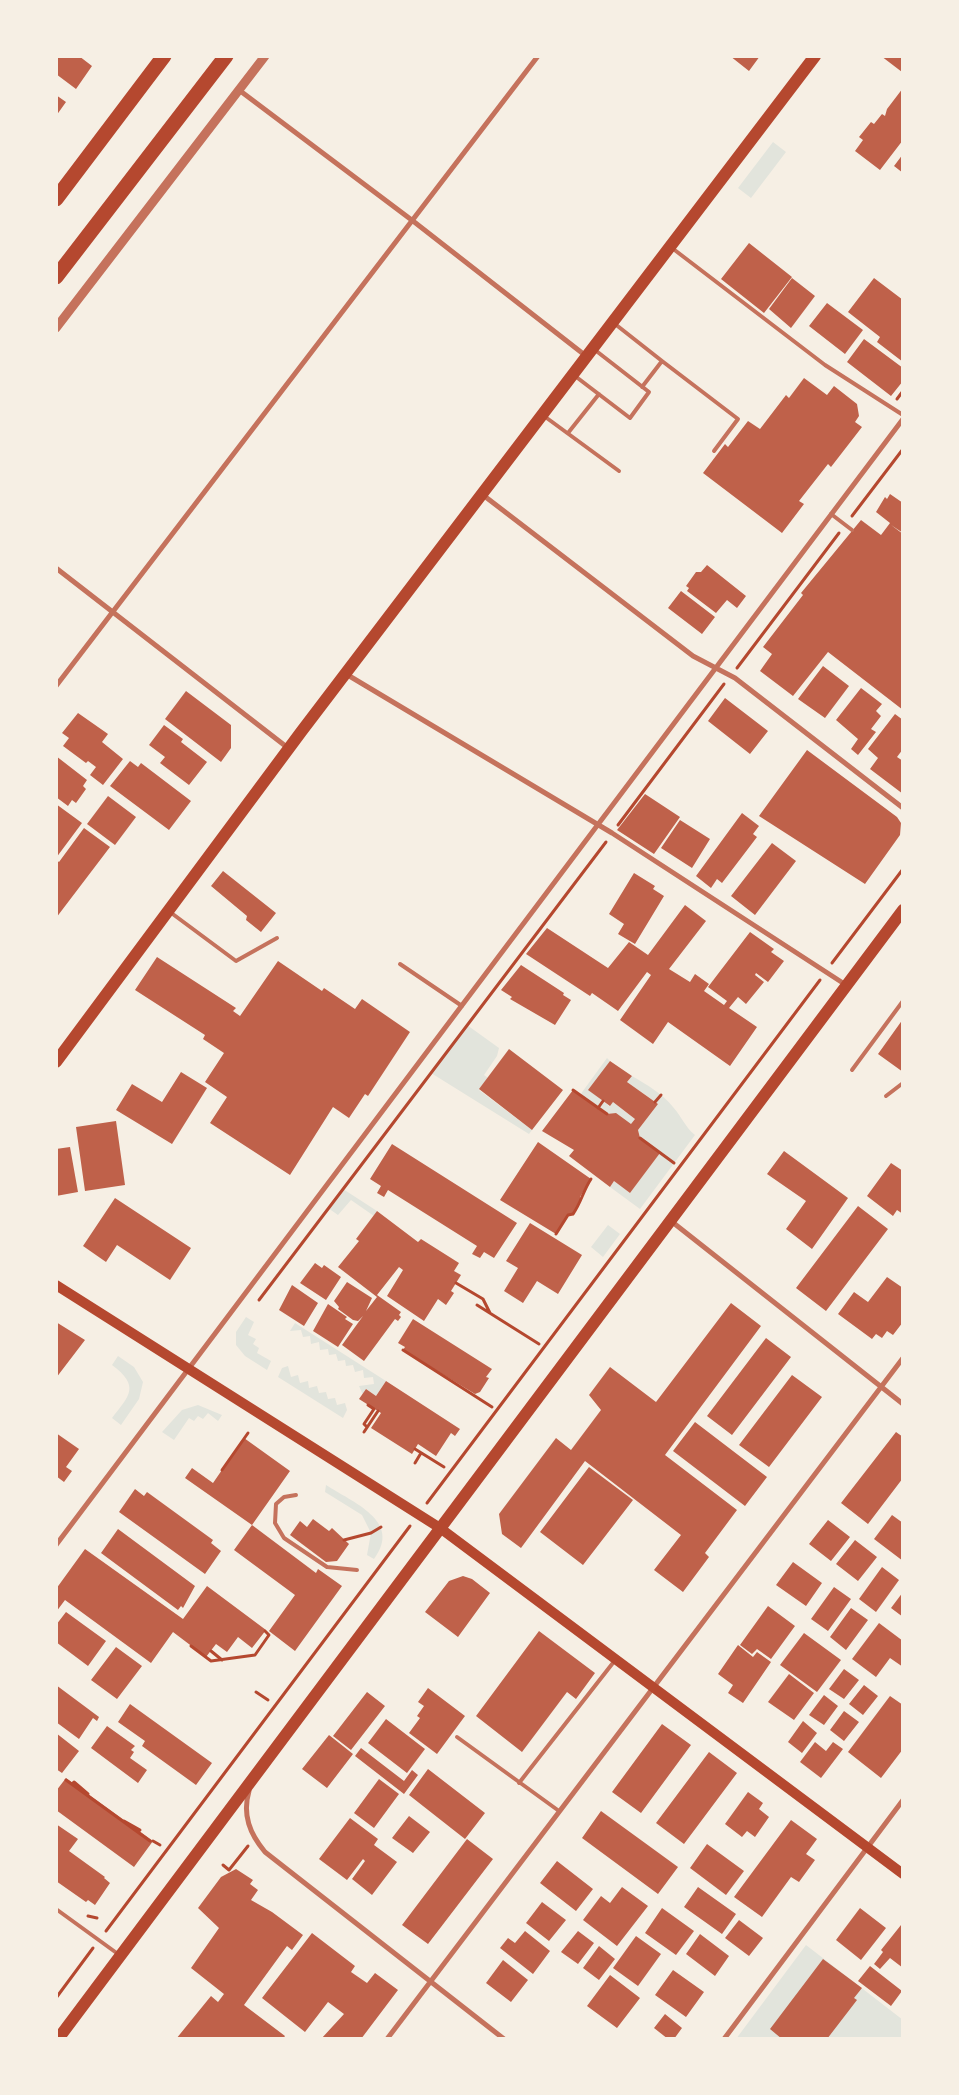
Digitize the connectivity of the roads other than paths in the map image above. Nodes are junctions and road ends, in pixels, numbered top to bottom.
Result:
1 (164, 56) edge
2 (226, 56) edge
3 (265, 56) edge
4 (538, 56) edge
5 (815, 56) edge
6 (239, 90) junction
7 (56, 199) edge
8 (414, 221) junction
9 (670, 246) junction
10 (56, 277) edge
11 (612, 322) junction
12 (56, 328) edge
13 (590, 352) junction
14 (662, 361) junction
15 (573, 375) junction
16 (642, 387) junction
17 (599, 394) junction
18 (542, 414) junction
19 (903, 417) edge
20 (568, 433) junction
21 (714, 451) dead end
22 (619, 471) dead end
23 (482, 494) junction
24 (831, 514) junction
25 (852, 530) dead end
26 (56, 568) edge
27 (114, 611) junction
28 (716, 668) junction
29 (345, 673) junction
30 (56, 686) edge
31 (288, 749) junction
32 (903, 808) edge
33 (597, 826) junction
34 (903, 910) edge
35 (168, 911) junction
36 (277, 938) dead end
37 (400, 964) dead end
38 (846, 986) junction
39 (903, 1001) edge
40 (462, 1006) junction
41 (56, 1062) edge
42 (852, 1070) dead end
43 (903, 1083) edge
44 (886, 1096) dead end
45 (670, 1220) junction
46 (56, 1286) edge
47 (903, 1358) edge
48 (188, 1370) junction
49 (881, 1387) junction
50 (903, 1404) edge
51 (296, 1495) dead end
52 (440, 1528) junction
53 (56, 1546) edge
54 (357, 1570) dead end
55 (616, 1659) junction
56 (653, 1687) junction
57 (457, 1737) dead end
58 (253, 1779) junction
59 (520, 1782) junction
60 (903, 1800) edge
61 (559, 1811) junction
62 (867, 1847) junction
63 (903, 1874) edge
64 (56, 1909) edge
65 (120, 1955) junction
66 (430, 1982) junction
67 (58, 2039) edge
68 (387, 2039) edge
69 (504, 2039) edge
70 (724, 2039) edge

1 - 7 highway
2 - 10 highway
3 - 6 street
4 - 8 street
5 - 9 main road
6 - 8 street
6 - 12 street
8 - 13 street
8 - 27 street
9 - 11 main road
9 - 19 lane
11 - 13 main road
11 - 14 lane
13 - 15 main road
13 - 16 lane
14 - 16 lane
14 - 21 lane
15 - 17 lane
15 - 18 main road
16 - 17 lane
17 - 20 lane
18 - 20 lane
18 - 23 main road
19 - 24 street
20 - 22 lane
23 - 28 street
23 - 29 main road
24 - 25 lane
24 - 28 street
26 - 27 street
27 - 30 street
27 - 31 street
28 - 32 street
28 - 33 street
29 - 31 main road
29 - 33 street
31 - 35 main road
33 - 38 street
33 - 40 street
34 - 38 main road
35 - 36 lane
35 - 41 main road
37 - 40 lane
38 - 45 main road
39 - 42 lane
40 - 48 street
43 - 44 lane
45 - 49 street
45 - 52 main road
46 - 48 main road
47 - 49 street
48 - 52 main road
48 - 53 street
49 - 50 street
49 - 56 street
51 - 54 lane
52 - 55 main road
52 - 58 main road
55 - 56 main road
55 - 59 lane
56 - 61 street
56 - 62 main road
57 - 59 lane
58 - 65 main road
58 - 66 street
59 - 61 lane
60 - 62 street
61 - 66 street
62 - 63 main road
62 - 70 street
64 - 65 lane
65 - 67 main road
66 - 68 street
66 - 69 street

